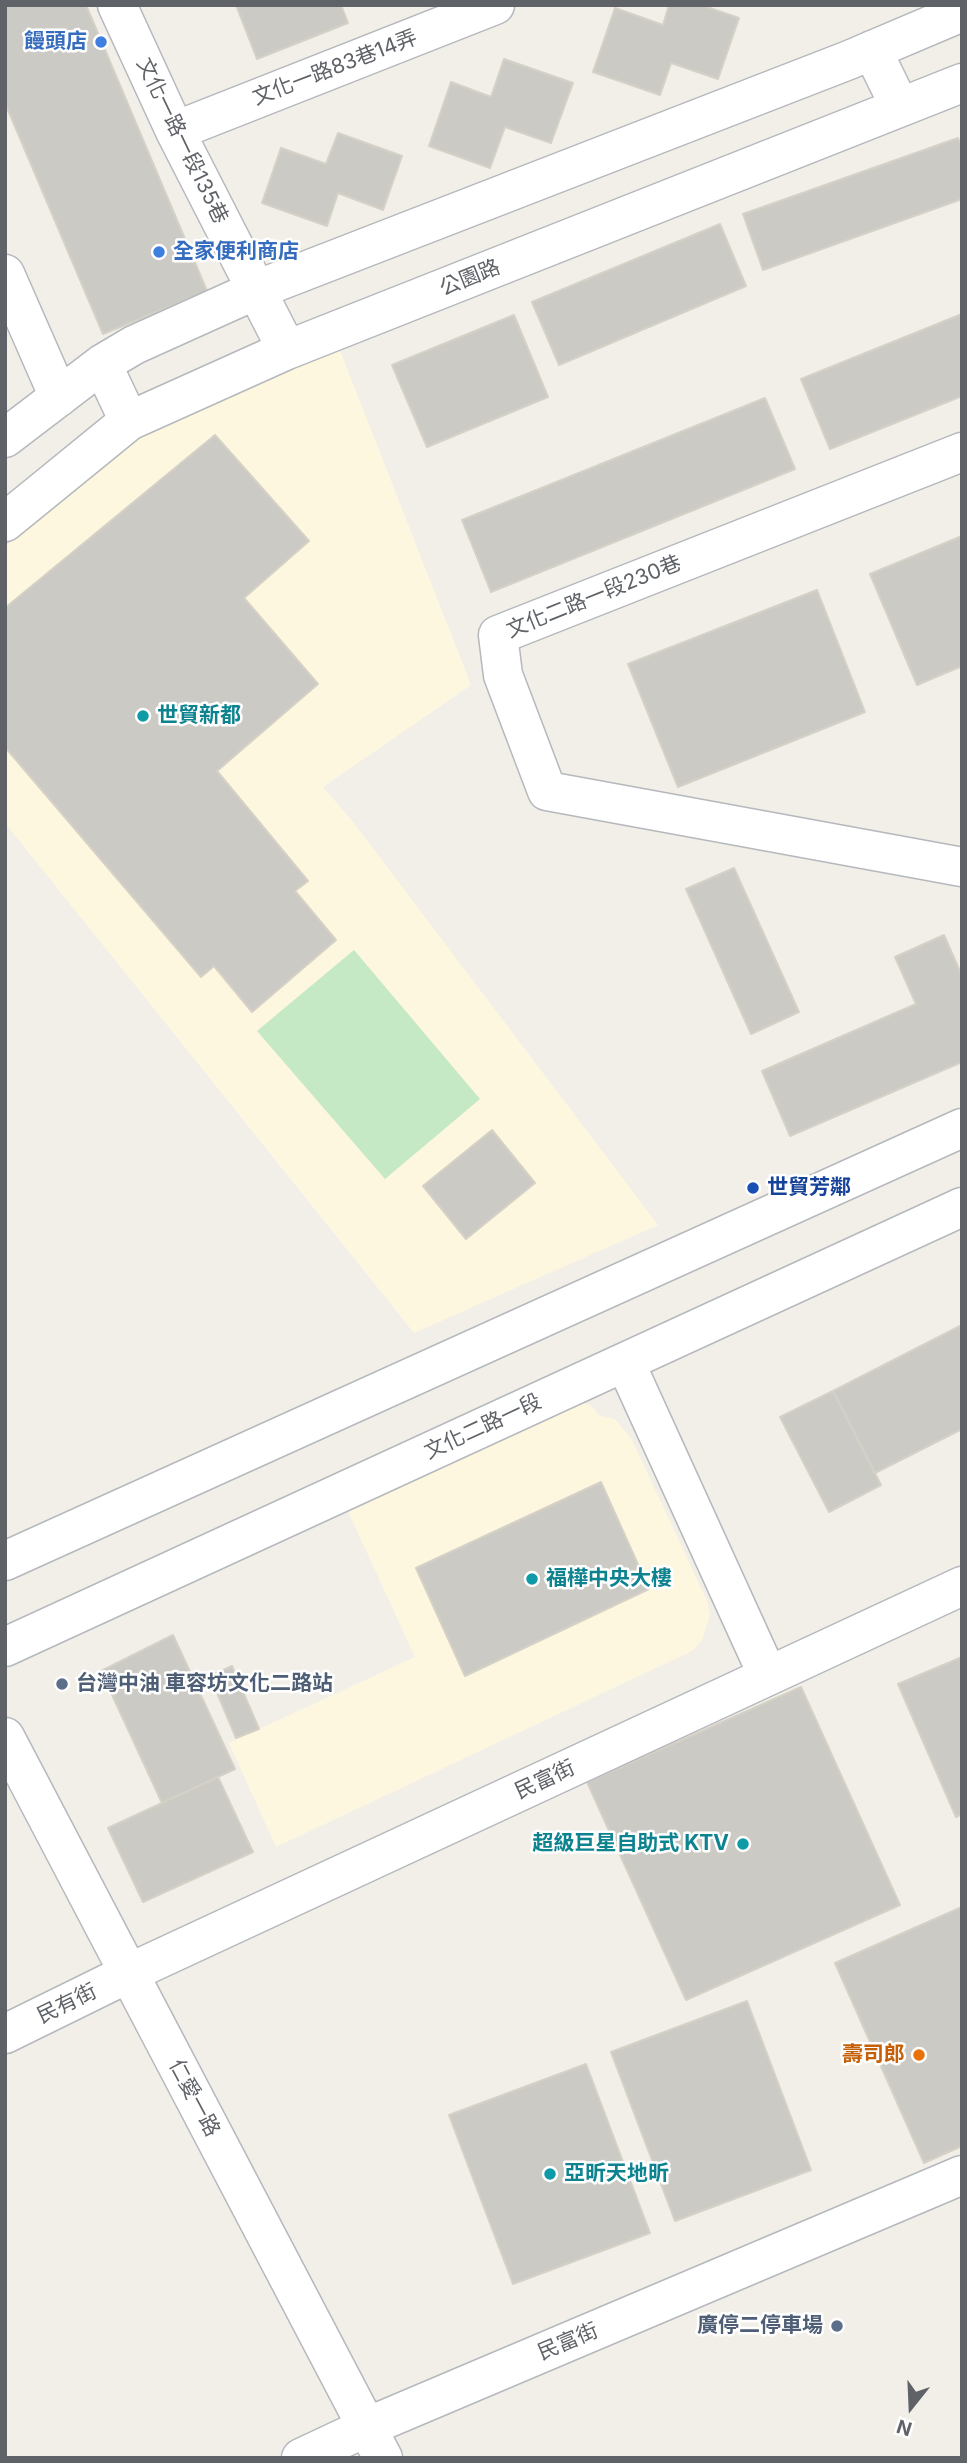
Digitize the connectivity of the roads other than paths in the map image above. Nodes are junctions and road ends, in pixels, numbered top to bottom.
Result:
1 (117, 5) edge
2 (495, 5) edge
3 (962, 12) edge
4 (872, 50) junction
5 (962, 83) edge
6 (900, 107) junction
7 (175, 131) junction
8 (5, 274) edge
9 (256, 290) junction
10 (287, 350) junction
11 (102, 364) junction
12 (59, 397) junction
13 (129, 421) junction
14 (5, 438) edge
15 (962, 452) edge
16 (5, 522) edge
17 (962, 867) edge
18 (962, 1128) edge
19 (962, 1207) edge
20 (625, 1362) junction
21 (5, 1561) edge
22 (962, 1586) edge
23 (5, 1647) edge
24 (768, 1676) junction
25 (5, 1737) edge
26 (129, 1973) junction
27 (5, 2034) edge
28 (959, 2184) edge
29 (375, 2442) edge
30 (301, 2458) edge

1 - 7 street, 文化一路一段135巷
2 - 7 street, 文化一路83巷14弄
3 - 4 street
4 - 6 street
4 - 9 street
5 - 6 street, 公園路
6 - 10 street, 公園路
7 - 9 street, 文化一路一段135巷
8 - 12 street
9 - 10 street, 文化一路一段135巷
9 - 11 street
10 - 13 street, 公園路
11 - 12 street
11 - 13 street
12 - 14 street
13 - 16 street, 公園路
15 - 17 street, 文化二路一段230巷
18 - 21 street
19 - 20 street, 文化二路一段
20 - 23 street, 文化二路一段
20 - 24 street
22 - 24 street, 民富街
24 - 26 street, 民富街
25 - 26 street, 仁愛一路
26 - 27 street, 民有街
26 - 29 street, 仁愛一路
28 - 29 street, 民富街
29 - 30 street

